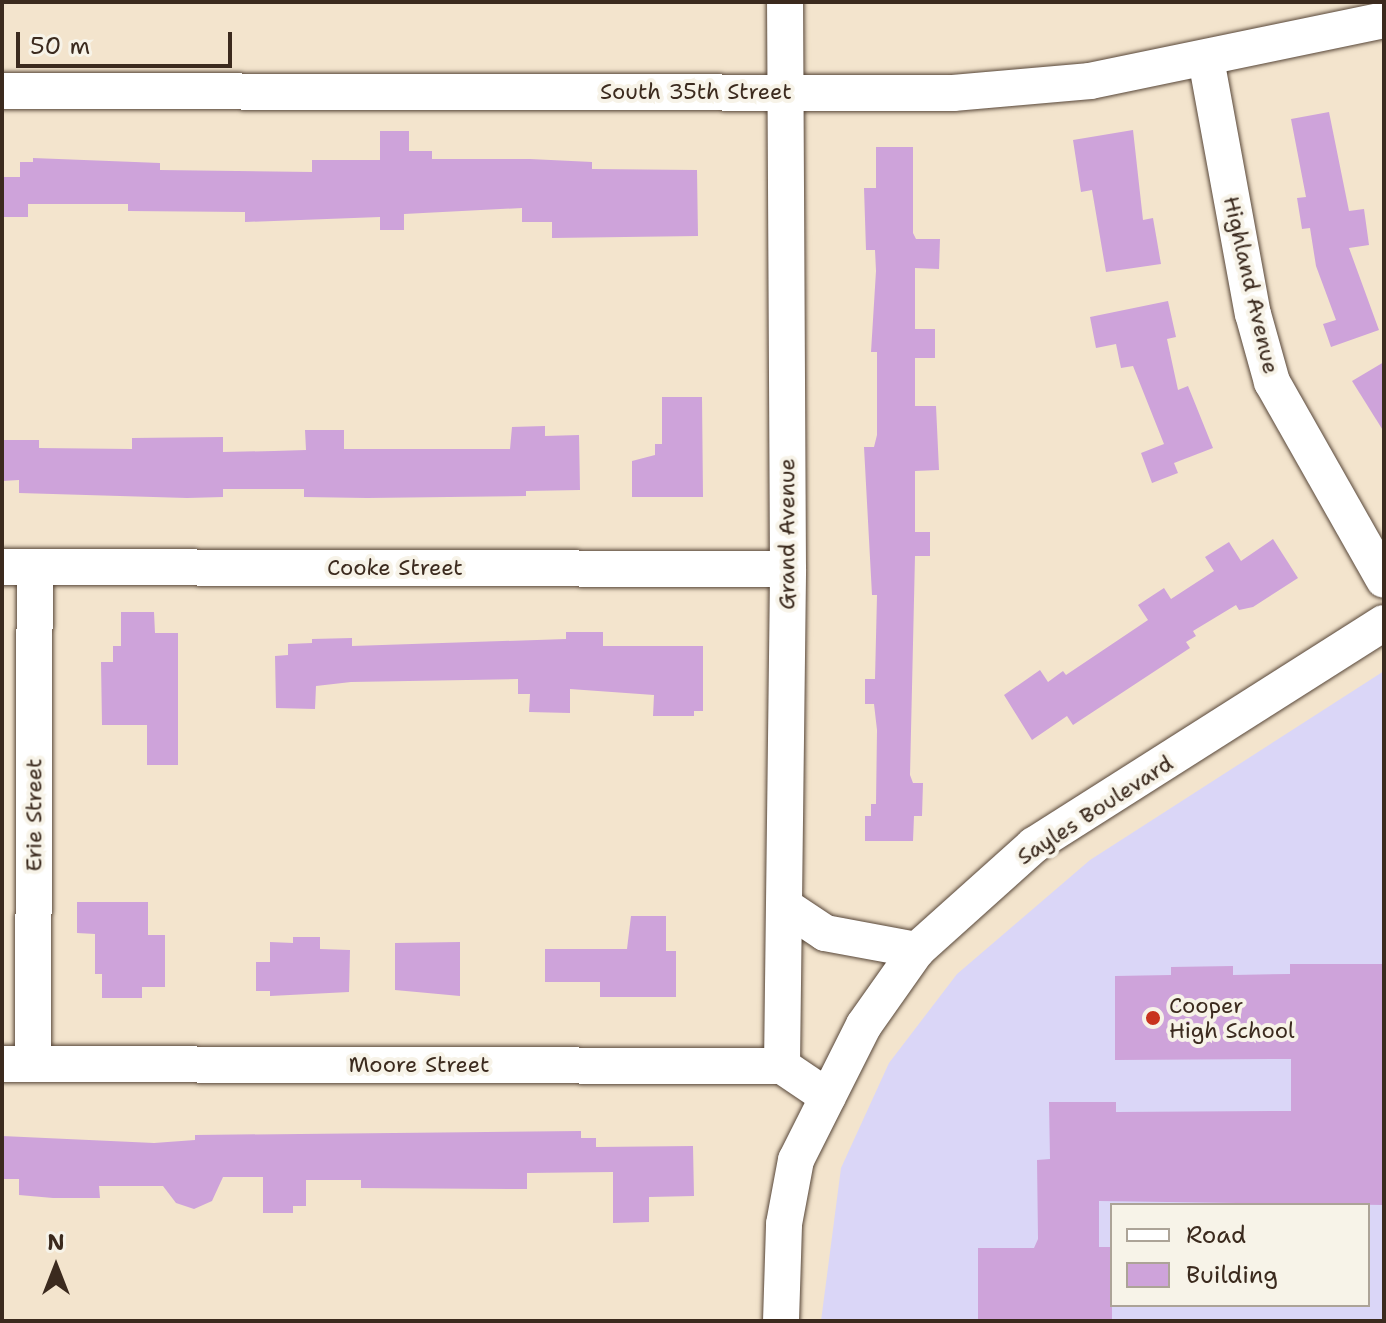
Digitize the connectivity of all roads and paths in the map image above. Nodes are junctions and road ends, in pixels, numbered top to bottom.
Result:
1 (785, 2) edge
2 (1384, 20) edge
3 (1206, 59) junction
4 (2, 91) edge
5 (787, 92) junction
6 (19, 567) edge
7 (788, 569) junction
8 (1384, 580) edge
9 (1384, 623) edge
10 (786, 907) junction
11 (917, 950) junction
12 (18, 1064) edge
13 (782, 1066) junction
14 (828, 1097) junction
15 (781, 1321) edge

1 - 5 street, Grand Avenue
2 - 3 street, South 35th Street
3 - 5 street, South 35th Street
3 - 8 street, Highland Avenue
4 - 5 street, South 35th Street
5 - 7 street, Grand Avenue
6 - 7 street, Cooke Street
6 - 12 street, Erie Street
7 - 10 street, Grand Avenue
9 - 11 street, Sayles Boulevard
10 - 11 street
10 - 13 street, Grand Avenue
11 - 14 street, Sayles Boulevard
12 - 13 street, Moore Street
13 - 14 street
14 - 15 street, Sayles Boulevard

